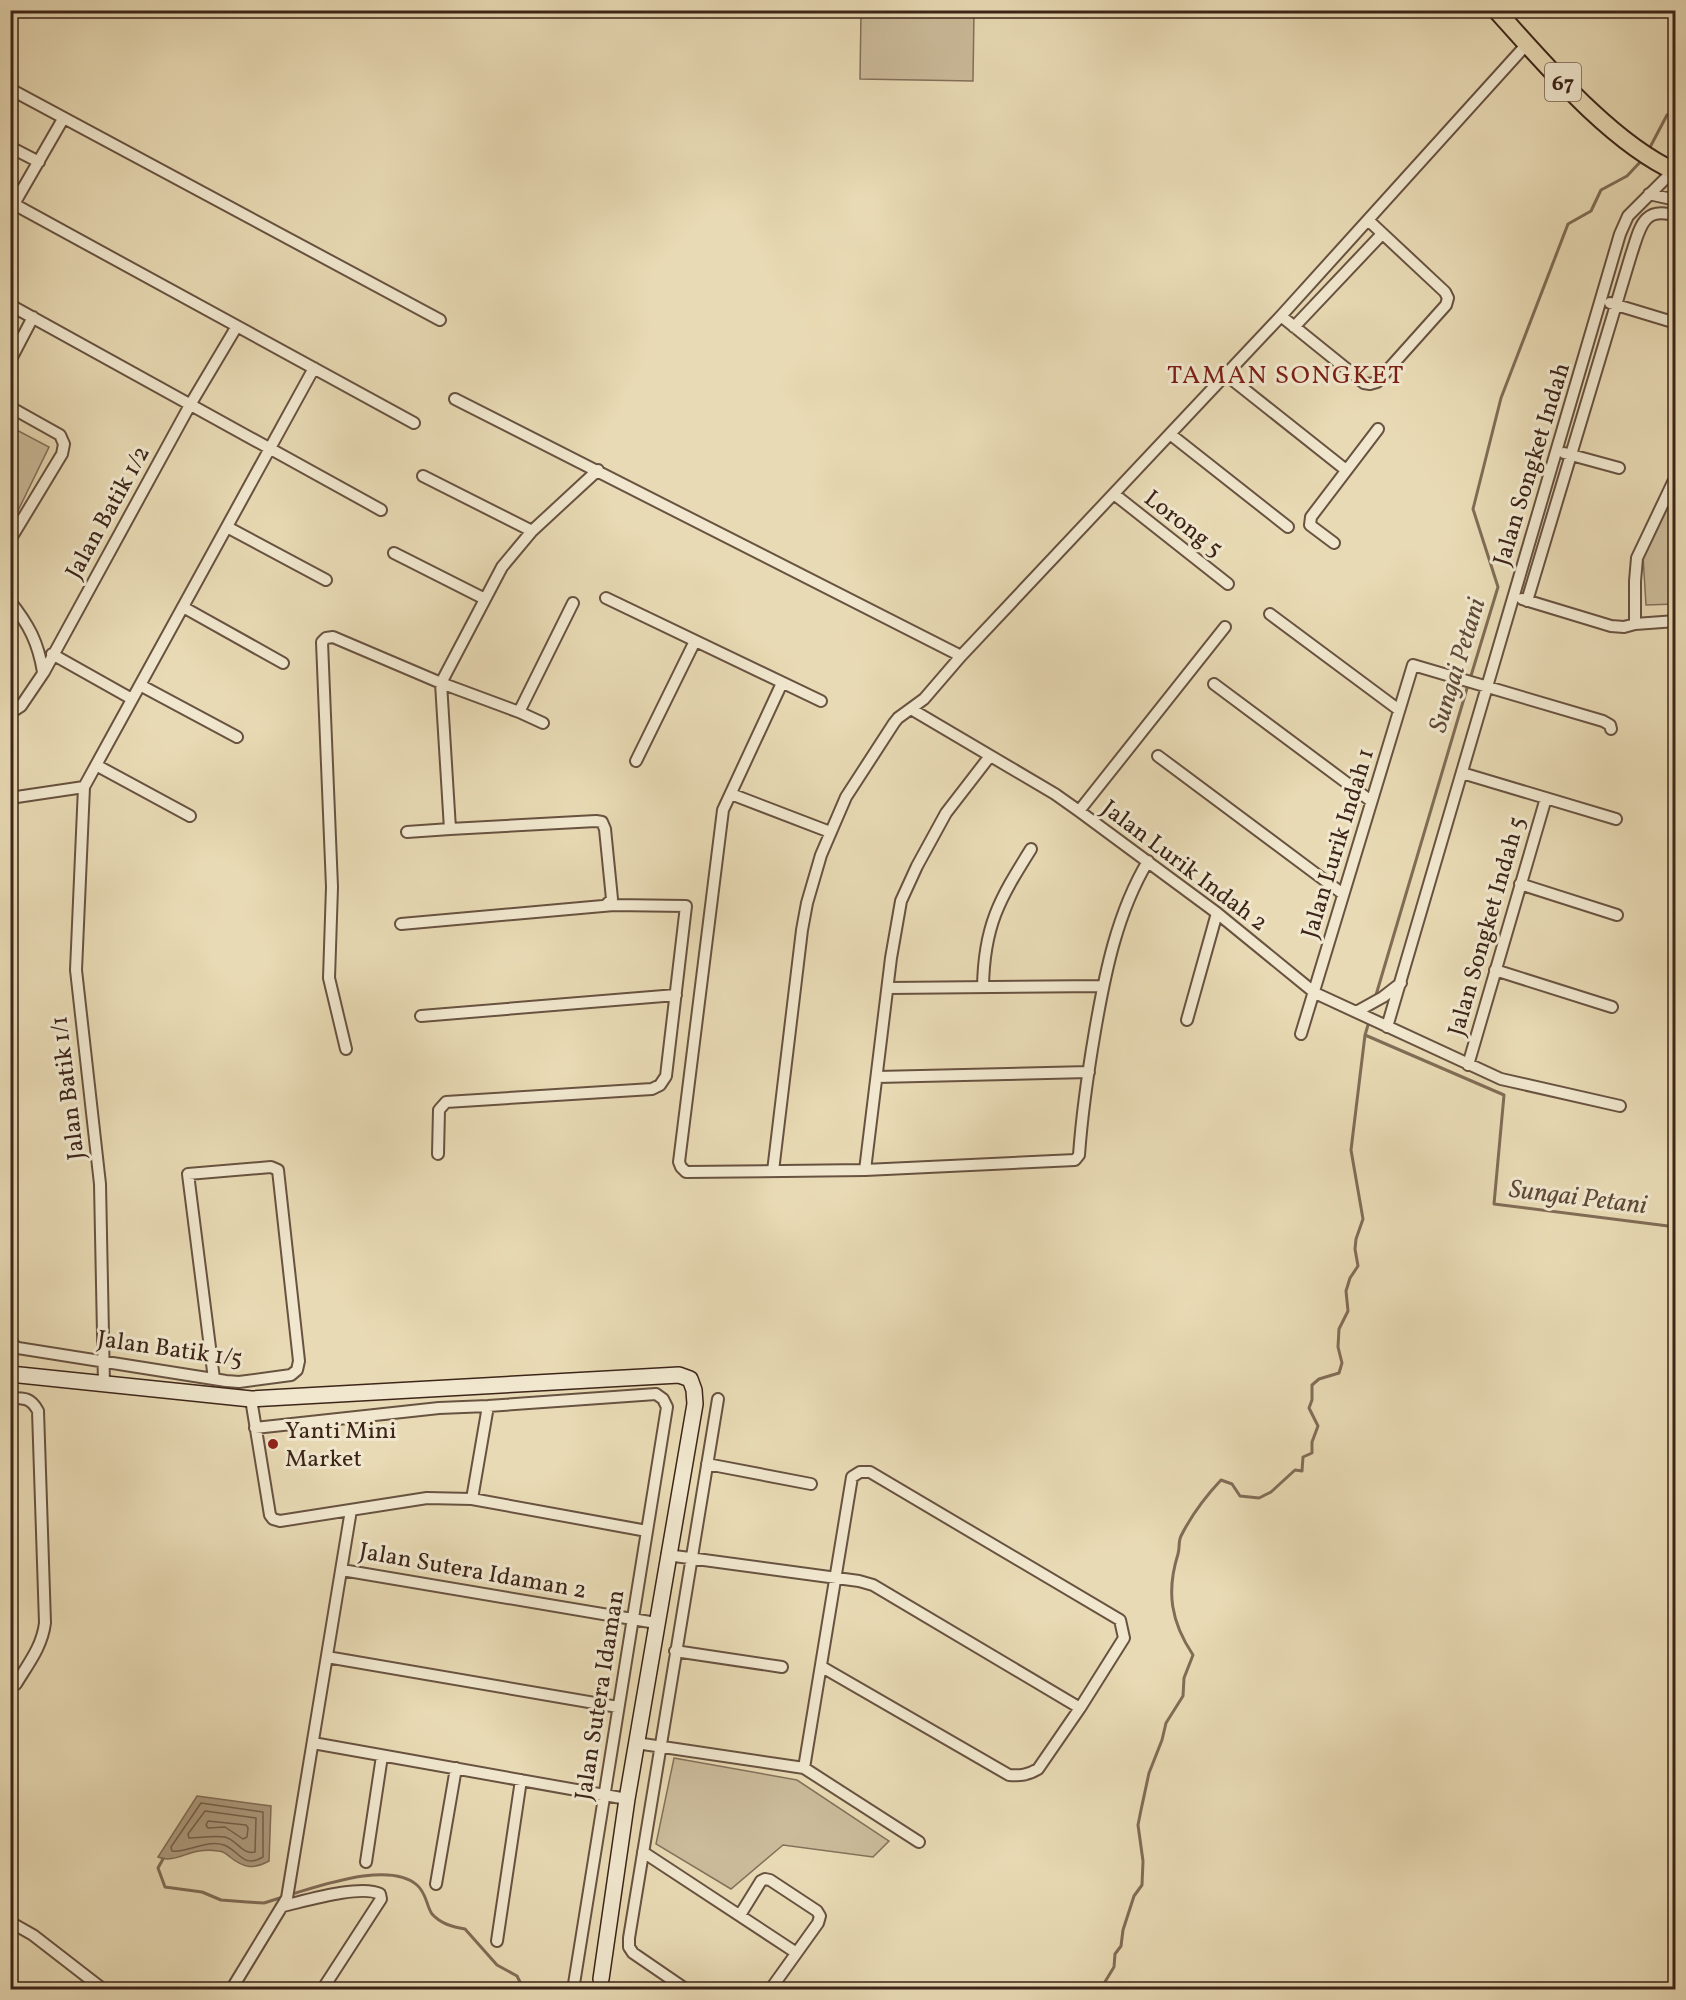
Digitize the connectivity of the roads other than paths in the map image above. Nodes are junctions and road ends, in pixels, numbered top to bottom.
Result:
1 (1497, 10) edge
2 (1527, 44) junction
3 (10, 89) edge
4 (63, 119) junction
5 (10, 147) edge
6 (39, 162) junction
7 (1674, 172) edge
8 (1649, 194) junction
9 (1676, 200) edge
10 (12, 203) edge
11 (1676, 216) edge
12 (1368, 220) junction
13 (1382, 234) junction
14 (1601, 300) junction
15 (10, 305) edge
16 (1616, 305) junction
17 (1281, 316) junction
18 (33, 317) junction
19 (440, 320) dead end
20 (1676, 323) edge
21 (237, 326) junction
22 (1294, 327) junction
23 (10, 361) edge
24 (314, 368) junction
25 (1226, 374) junction
26 (454, 399) dead end
27 (190, 405) junction
28 (10, 407) edge
29 (414, 423) dead end
30 (1378, 429) dead end
31 (1170, 434) junction
32 (270, 448) junction
33 (1556, 451) junction
34 (1571, 455) junction
35 (1619, 468) dead end
36 (598, 470) junction
37 (1346, 470) junction
38 (423, 476) dead end
39 (1676, 476) edge
40 (1114, 494) junction
41 (381, 510) dead end
42 (227, 527) junction
43 (1288, 527) dead end
44 (532, 531) junction
45 (10, 540) edge
46 (1334, 543) dead end
47 (394, 553) dead end
48 (326, 580) dead end
49 (1228, 585) dead end
50 (1513, 597) junction
51 (485, 598) junction
52 (606, 598) dead end
53 (1527, 600) junction
54 (10, 601) edge
55 (573, 603) dead end
56 (183, 607) junction
57 (1270, 614) dead end
58 (1676, 621) edge
59 (1635, 624) junction
60 (1225, 627) dead end
61 (695, 641) junction
62 (52, 654) junction
63 (961, 656) junction
64 (283, 663) dead end
65 (44, 672) junction
66 (441, 683) junction
67 (782, 683) junction
68 (1214, 684) dead end
69 (140, 685) junction
70 (1482, 686) junction
71 (132, 699) junction
72 (821, 701) dead end
73 (911, 709) junction
74 (1399, 710) junction
75 (519, 712) junction
76 (10, 713) edge
77 (543, 723) dead end
78 (1611, 729) dead end
79 (237, 737) dead end
80 (990, 756) junction
81 (1158, 756) dead end
82 (636, 761) dead end
83 (96, 765) junction
84 (1462, 773) junction
85 (84, 787) junction
86 (731, 794) junction
87 (10, 798) edge
88 (1546, 798) junction
89 (1371, 801) junction
90 (1080, 811) junction
91 (190, 816) dead end
92 (1616, 819) dead end
93 (450, 829) junction
94 (407, 832) dead end
95 (830, 832) junction
96 (1031, 849) dead end
97 (1148, 861) junction
98 (1520, 884) junction
99 (1343, 894) junction
100 (605, 906) junction
101 (1217, 913) junction
102 (1617, 915) dead end
103 (401, 924) dead end
104 (1495, 970) junction
105 (1401, 983) junction
106 (1103, 986) junction
107 (983, 987) junction
108 (888, 988) junction
109 (1315, 993) junction
110 (676, 995) junction
111 (1612, 1007) dead end
112 (1356, 1012) junction
113 (421, 1016) dead end
114 (1187, 1020) dead end
115 (1387, 1027) junction
116 (1301, 1034) dead end
117 (346, 1049) dead end
118 (1467, 1065) junction
119 (1089, 1072) junction
120 (877, 1077) junction
121 (1620, 1106) dead end
122 (438, 1154) dead end
123 (865, 1170) junction
124 (773, 1171) junction
125 (10, 1293) edge
126 (103, 1360) junction
127 (10, 1374) edge
128 (214, 1379) junction
129 (104, 1384) junction
130 (10, 1398) edge
131 (251, 1399) junction
132 (718, 1399) dead end
133 (488, 1406) junction
134 (255, 1428) junction
135 (707, 1464) junction
136 (811, 1484) dead end
137 (472, 1499) junction
138 (351, 1510) junction
139 (647, 1532) junction
140 (667, 1555) junction
141 (692, 1558) junction
142 (342, 1569) junction
143 (836, 1578) junction
144 (633, 1619) junction
145 (656, 1623) junction
146 (675, 1651) junction
147 (327, 1657) junction
148 (782, 1667) dead end
149 (822, 1667) junction
150 (10, 1681) edge
151 (618, 1707) junction
152 (1080, 1708) junction
153 (313, 1743) junction
154 (636, 1743) junction
155 (661, 1746) junction
156 (382, 1756) junction
157 (456, 1768) junction
158 (804, 1768) junction
159 (521, 1780) junction
160 (604, 1795) junction
161 (627, 1799) junction
162 (919, 1842) dead end
163 (643, 1852) junction
164 (366, 1862) dead end
165 (436, 1884) dead end
166 (286, 1898) junction
167 (740, 1916) junction
168 (10, 1922) edge
169 (497, 1941) dead end
170 (795, 1952) junction
171 (601, 1979) dead end
172 (104, 1989) edge
173 (231, 1989) edge
174 (322, 1989) edge
175 (573, 1989) edge
176 (687, 1989) edge
177 (770, 1989) edge

1 - 2 main road, 67
2 - 7 main road, 67
2 - 12 street
3 - 4 street
4 - 6 street
4 - 19 street
5 - 6 street
6 - 10 street
7 - 8 street, Jalan Songket Indah
8 - 9 street
8 - 14 street, Jalan Songket Indah
10 - 21 street
11 - 16 street
12 - 13 street
12 - 17 street
13 - 22 street
13 - 22 street
14 - 16 street
14 - 33 street, Jalan Songket Indah
15 - 18 street
16 - 20 street
16 - 34 street
17 - 22 street
17 - 25 street
18 - 23 street
18 - 27 street
21 - 24 street
21 - 27 street, Jalan Batik 1/2
24 - 29 street
24 - 32 street
25 - 31 street
25 - 37 street
26 - 36 street
27 - 32 street
27 - 62 street, Jalan Batik 1/2
28 - 45 street
30 - 37 street
31 - 40 street
31 - 43 street
32 - 41 street
32 - 42 street
33 - 34 street
33 - 50 street, Jalan Songket Indah
34 - 35 street
34 - 53 street
36 - 44 street
36 - 63 street
37 - 46 street
38 - 44 street
39 - 59 street
40 - 49 street, Lorong 5
40 - 63 street
42 - 48 street
42 - 56 street
44 - 51 street
47 - 51 street
50 - 53 street
50 - 70 street, Jalan Songket Indah
51 - 66 street
52 - 61 street
53 - 59 street
54 - 65 street
55 - 75 street
56 - 64 street
56 - 69 street
57 - 74 street
58 - 59 street
60 - 90 street
61 - 67 street
61 - 82 street
62 - 65 street, Jalan Batik 1/2
62 - 71 street
63 - 73 street
65 - 76 street, Jalan Batik 1/2
66 - 75 street
66 - 93 street
66 - 117 street
67 - 72 street
67 - 86 street
68 - 89 street
69 - 71 street
69 - 79 street
70 - 74 street, Jalan Lurik Indah 1
70 - 78 street
70 - 84 street, Jalan Songket Indah
71 - 83 street
73 - 80 street, Jalan Lurik Indah 2
73 - 95 street
74 - 89 street, Jalan Lurik Indah 1
75 - 77 street
80 - 90 street, Jalan Lurik Indah 2
80 - 108 street
81 - 99 street
83 - 85 street
83 - 91 street
84 - 88 street
84 - 105 street, Jalan Songket Indah
85 - 87 street
85 - 126 street, Jalan Batik 1/1
86 - 95 street
86 - 124 street
88 - 92 street
88 - 98 street, Jalan Songket Indah 5
89 - 99 street, Jalan Lurik Indah 1
90 - 97 street, Jalan Lurik Indah 2
93 - 94 street
93 - 100 street
95 - 124 street
96 - 107 street
97 - 101 street, Jalan Lurik Indah 2
97 - 106 street
98 - 102 street
98 - 104 street, Jalan Songket Indah 5
99 - 109 street, Jalan Lurik Indah 1
100 - 103 street
100 - 110 street
101 - 109 street, Jalan Lurik Indah 2
101 - 114 street
104 - 111 street
104 - 118 street, Jalan Songket Indah 5
105 - 112 street
105 - 115 street, Jalan Songket Indah
106 - 107 street
106 - 119 street
107 - 108 street
108 - 120 street
109 - 112 street, Jalan Lurik Indah 2
109 - 116 street, Jalan Lurik Indah 1
110 - 113 street
110 - 122 street
112 - 115 street, Jalan Lurik Indah 2
115 - 118 street, Jalan Lurik Indah 2
118 - 121 street, Jalan Lurik Indah 2
119 - 120 street
119 - 123 street
120 - 123 street
123 - 124 street
125 - 126 street, Jalan Batik 1/5
126 - 128 street, Jalan Batik 1/5
126 - 129 street, Jalan Batik 1/1
127 - 129 street
128 - 128 street, Jalan Batik 1/5
129 - 131 street
130 - 150 street
131 - 134 street
131 - 140 street
132 - 135 street
133 - 134 street
133 - 137 street
133 - 139 street, Jalan Sutera Idaman
134 - 138 street
135 - 136 street
135 - 141 street
137 - 138 street
137 - 139 street
138 - 142 street
139 - 144 street, Jalan Sutera Idaman
140 - 141 street
140 - 145 street
141 - 143 street
141 - 146 street
142 - 144 street, Jalan Sutera Idaman 2
142 - 147 street
143 - 149 street
143 - 152 street
143 - 152 street
144 - 145 street, Jalan Sutera Idaman 2
144 - 151 street, Jalan Sutera Idaman
145 - 154 street
146 - 148 street
146 - 155 street
147 - 151 street
147 - 153 street
149 - 152 street
149 - 158 street
151 - 160 street, Jalan Sutera Idaman
153 - 156 street
153 - 166 street
154 - 155 street
154 - 161 street
155 - 158 street
155 - 163 street
156 - 157 street
156 - 164 street
157 - 159 street
157 - 165 street
158 - 162 street
159 - 160 street
159 - 169 street
160 - 161 street
160 - 175 street, Jalan Sutera Idaman
161 - 171 street
163 - 167 street
163 - 176 street
166 - 173 street
166 - 174 street
167 - 170 street
167 - 170 street
168 - 172 street
170 - 177 street

